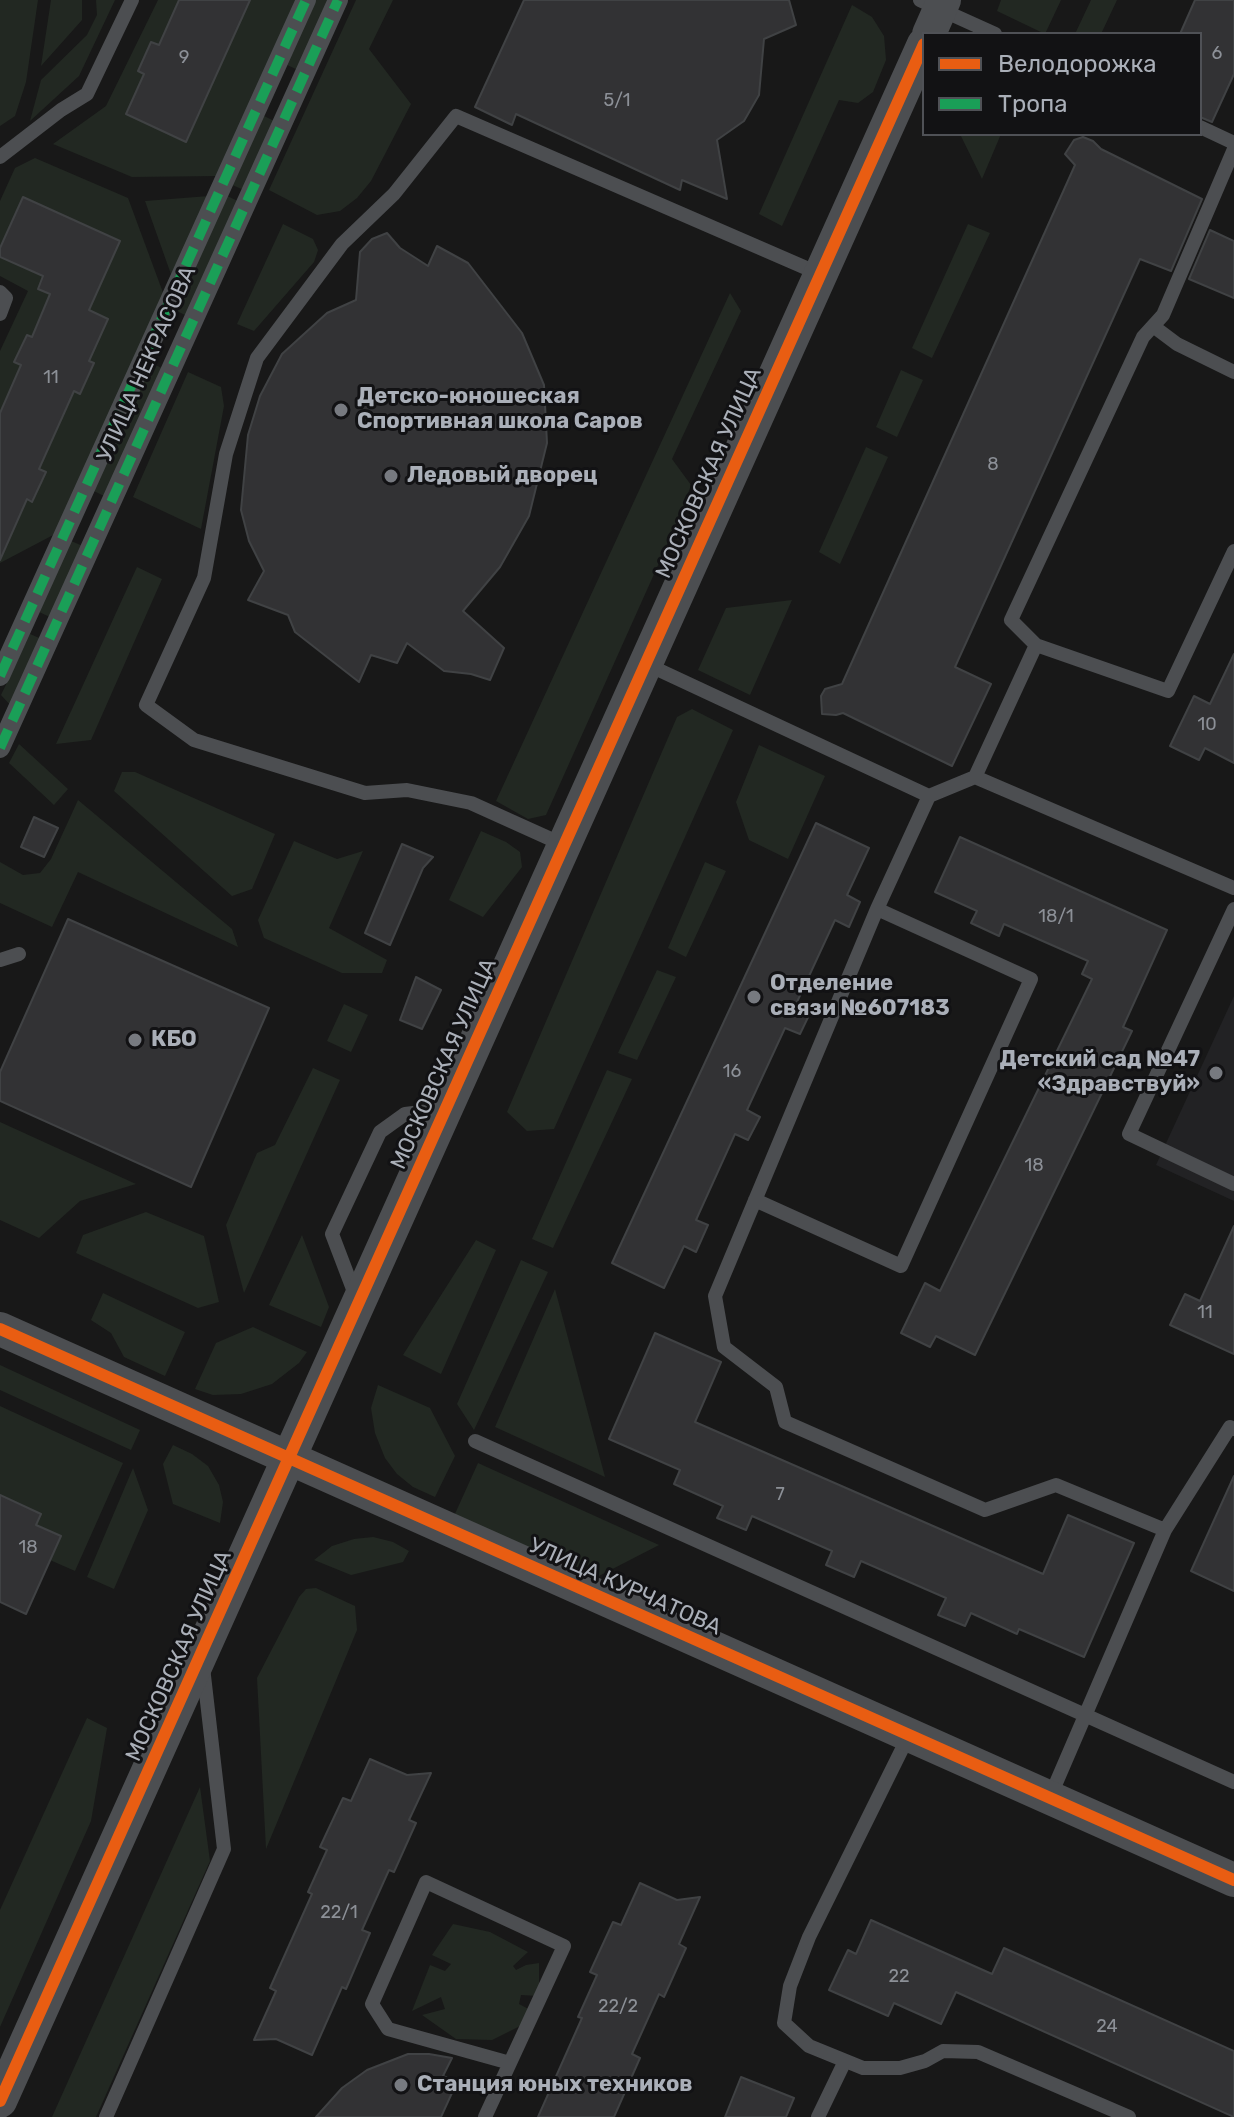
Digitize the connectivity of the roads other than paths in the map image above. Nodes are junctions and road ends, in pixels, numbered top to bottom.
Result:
1 (132, 0) edge
2 (306, 0) edge
3 (338, 0) edge
4 (933, 11) edge
5 (990, 32) edge
6 (922, 48) edge
7 (1202, 128) edge
8 (1234, 146) edge
9 (0, 157) edge
10 (820, 275) junction
11 (0, 292) edge
12 (0, 314) edge
13 (1153, 326) junction
14 (1234, 372) edge
15 (1234, 551) edge
16 (1036, 645) junction
17 (645, 664) junction
18 (0, 676) edge
19 (0, 748) edge
20 (975, 777) junction
21 (929, 796) junction
22 (564, 845) junction
23 (1234, 888) edge
24 (877, 909) junction
25 (1234, 909) edge
26 (19, 954) dead end
27 (0, 960) edge
28 (445, 1109) junction
29 (1234, 1184) edge
30 (755, 1200) junction
31 (358, 1303) junction
32 (0, 1329) edge
33 (1233, 1425) edge
34 (475, 1441) dead end
35 (289, 1459) junction
36 (1165, 1530) junction
37 (201, 1655) junction
38 (1086, 1714) junction
39 (909, 1735) junction
40 (1234, 1782) edge
41 (1049, 1798) junction
42 (1234, 1880) edge
43 (845, 2061) junction
44 (510, 2063) junction
45 (0, 2101) edge
46 (106, 2117) edge
47 (485, 2117) edge
48 (818, 2117) edge
49 (1129, 2117) edge

1 - 9 lane
2 - 18 street, УЛИЦА НЕКРАСОВА
3 - 19 street, УЛИЦА НЕКРАСОВА
4 - 5 lane
6 - 10 street, МОСКОВСКАЯ УЛИЦА
7 - 8 lane
8 - 13 lane
10 - 17 street, МОСКОВСКАЯ УЛИЦА
10 - 22 lane
11 - 12 lane
13 - 14 lane
13 - 16 lane
15 - 16 lane
16 - 20 lane
17 - 21 lane
17 - 22 street, МОСКОВСКАЯ УЛИЦА
20 - 21 lane
20 - 23 lane
21 - 24 lane
22 - 28 street, МОСКОВСКАЯ УЛИЦА
24 - 30 lane
24 - 30 lane
25 - 29 lane
26 - 27 lane
28 - 31 street, МОСКОВСКАЯ УЛИЦА
28 - 31 lane
30 - 36 lane
31 - 35 street, МОСКОВСКАЯ УЛИЦА
32 - 35 street, УЛИЦА КУРЧАТОВА
33 - 36 lane
34 - 38 lane
35 - 37 street, МОСКОВСКАЯ УЛИЦА
35 - 39 street, УЛИЦА КУРЧАТОВА
36 - 38 lane
37 - 45 street, МОСКОВСКАЯ УЛИЦА
37 - 46 lane
38 - 40 lane
38 - 41 lane
39 - 41 street, УЛИЦА КУРЧАТОВА
39 - 43 lane
41 - 42 street, УЛИЦА КУРЧАТОВА
43 - 48 lane
43 - 49 lane
44 - 44 lane
44 - 47 lane

